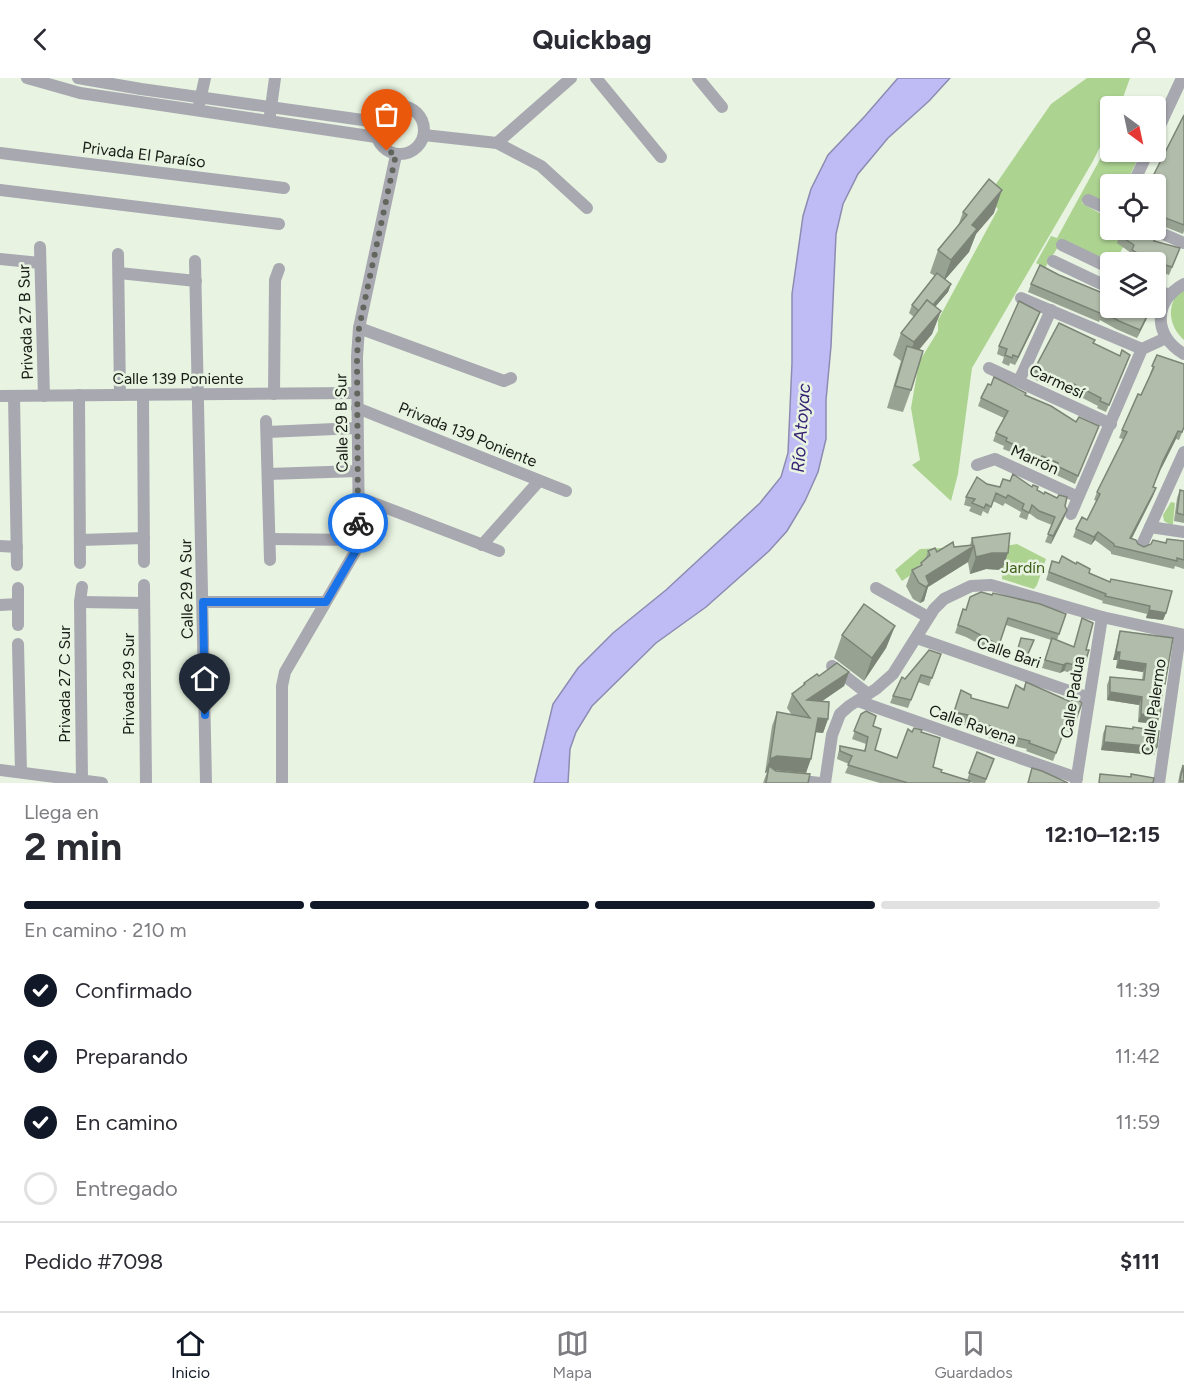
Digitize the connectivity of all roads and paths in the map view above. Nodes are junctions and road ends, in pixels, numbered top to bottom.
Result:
1 (27, 78) edge
2 (80, 78) edge
3 (205, 78) edge
4 (275, 78) edge
5 (571, 78) edge
6 (596, 78) edge
7 (698, 78) edge
8 (1182, 78) edge
9 (142, 84) edge
10 (80, 93) junction
11 (201, 98) junction
12 (140, 103) junction
13 (723, 107) dead end
14 (272, 108) junction
15 (198, 112) junction
16 (1166, 112) edge
17 (269, 122) junction
18 (376, 122) junction
19 (424, 135) junction
20 (376, 137) junction
21 (497, 143) junction
22 (0, 153) edge
23 (396, 154) junction
24 (661, 157) dead end
25 (284, 188) dead end
26 (0, 190) edge
27 (1088, 200) dead end
28 (1100, 205) edge
29 (587, 208) dead end
30 (279, 224) dead end
31 (1166, 235) edge
32 (1184, 243) edge
33 (1062, 245) dead end
34 (40, 247) dead end
35 (118, 254) dead end
36 (0, 259) edge
37 (195, 261) dead end
38 (1053, 261) dead end
39 (40, 263) junction
40 (1100, 263) edge
41 (279, 269) dead end
42 (118, 273) junction
43 (196, 281) junction
44 (1100, 283) edge
45 (1184, 284) edge
46 (1166, 294) edge
47 (1169, 295) junction
48 (1021, 298) dead end
49 (1166, 299) edge
50 (1051, 310) junction
51 (1159, 318) edge
52 (359, 328) junction
53 (1166, 339) junction
54 (1142, 349) junction
55 (1184, 354) edge
56 (989, 368) dead end
57 (511, 378) dead end
58 (1019, 381) junction
59 (357, 393) junction
60 (198, 394) junction
61 (273, 394) junction
62 (79, 395) junction
63 (120, 395) junction
64 (143, 395) junction
65 (0, 396) edge
66 (15, 396) junction
67 (44, 396) junction
68 (357, 408) junction
69 (1111, 424) junction
70 (357, 428) junction
71 (1184, 452) edge
72 (977, 465) dead end
73 (358, 471) junction
74 (268, 474) junction
75 (539, 481) junction
76 (566, 491) dead end
77 (358, 497) junction
78 (1078, 497) junction
79 (1071, 514) dead end
80 (1150, 527) junction
81 (1184, 532) edge
82 (144, 538) junction
83 (270, 539) junction
84 (80, 540) junction
85 (358, 540) junction
86 (482, 545) junction
87 (0, 546) edge
88 (17, 547) junction
89 (1141, 547) edge
90 (499, 551) dead end
91 (270, 560) dead end
92 (144, 562) dead end
93 (80, 564) dead end
94 (17, 565) dead end
95 (144, 585) dead end
96 (82, 586) dead end
97 (18, 588) dead end
98 (876, 588) dead end
99 (80, 602) junction
100 (203, 602) junction
101 (326, 602) junction
102 (144, 603) junction
103 (0, 604) edge
104 (18, 604) junction
105 (1102, 616) junction
106 (928, 617) junction
107 (18, 625) dead end
108 (1182, 635) edge
109 (917, 638) junction
110 (18, 644) dead end
111 (832, 666) edge
112 (863, 698) junction
113 (1089, 698) junction
114 (0, 770) edge
115 (21, 772) junction
116 (781, 779) edge
117 (82, 780) junction
118 (1076, 780) edge
119 (102, 783) edge
120 (146, 783) edge
121 (206, 783) edge
122 (282, 783) edge
123 (820, 783) edge
124 (825, 783) edge
125 (1159, 783) edge

1 - 10 street
2 - 9 street
2 - 10 street
3 - 11 street
4 - 14 street
5 - 21 street
6 - 24 street
7 - 13 street
8 - 16 street
9 - 11 street
9 - 12 street
10 - 12 street
11 - 14 street
11 - 15 street
12 - 15 street
14 - 17 street
14 - 18 street
15 - 17 street
17 - 20 street
18 - 19 street
18 - 20 street
19 - 21 street
19 - 23 street
20 - 23 street
21 - 29 street
22 - 25 street, Privada El Paraíso
23 - 52 street, Calle 29 B Sur
26 - 30 street
27 - 28 street
31 - 32 street
33 - 40 street
34 - 39 street, Privada 27 B Sur
35 - 42 street
36 - 39 street
37 - 43 street
38 - 44 street
39 - 67 street, Privada 27 B Sur
41 - 61 street
42 - 43 street
42 - 63 street
43 - 60 street
45 - 47 street
46 - 47 street
47 - 49 street
48 - 50 street
50 - 54 street
50 - 58 street
51 - 53 street
52 - 57 street
52 - 59 street, Calle 29 B Sur
53 - 54 street
53 - 55 street
54 - 69 street
56 - 58 street, Carmesí
58 - 69 street, Carmesí
59 - 61 street, Calle 139 Poniente
59 - 68 street, Calle 29 B Sur
60 - 61 street, Calle 139 Poniente
60 - 64 street, Calle 139 Poniente
60 - 100 street, Calle 29 A Sur
62 - 63 street, Calle 139 Poniente
62 - 67 street, Calle 139 Poniente
62 - 84 street
63 - 64 street, Calle 139 Poniente
64 - 82 street
65 - 66 street, Calle 139 Poniente
66 - 67 street, Calle 139 Poniente
66 - 88 street, Privada 27 B Sur
68 - 70 street, Calle 29 B Sur
68 - 75 street, Privada 139 Poniente
69 - 78 street
70 - 73 street, Calle 29 B Sur
70 - 74 street
71 - 80 street
72 - 78 street, Marrón
73 - 74 street
73 - 77 street, Calle 29 B Sur
74 - 83 street
75 - 76 street, Privada 139 Poniente
75 - 86 street
77 - 85 street, Calle 29 B Sur
77 - 86 street
78 - 79 street
80 - 81 street
80 - 89 street
82 - 84 street
82 - 92 street
83 - 85 street
83 - 91 street
84 - 93 street
85 - 101 street, Calle 29 B Sur
86 - 90 street
87 - 88 street
88 - 94 street, Privada 27 B Sur
95 - 102 street, Privada 29 Sur
96 - 99 street, Privada 27 C Sur
97 - 104 street
98 - 106 street
99 - 102 street
99 - 117 street, Privada 27 C Sur
100 - 101 street
100 - 121 street, Calle 29 A Sur
101 - 122 street, Calle 29 B Sur
102 - 120 street, Privada 29 Sur
103 - 104 street
104 - 107 street
105 - 106 street
105 - 108 street
105 - 113 street, Calle Padua
106 - 109 street
108 - 125 street, Calle Palermo
109 - 112 street
109 - 113 street, Calle Bari
110 - 115 street
111 - 112 street, Calle Ravena
112 - 118 street, Calle Ravena
112 - 124 street
113 - 118 street, Calle Padua
114 - 115 street
115 - 117 street
116 - 123 street
117 - 119 street

